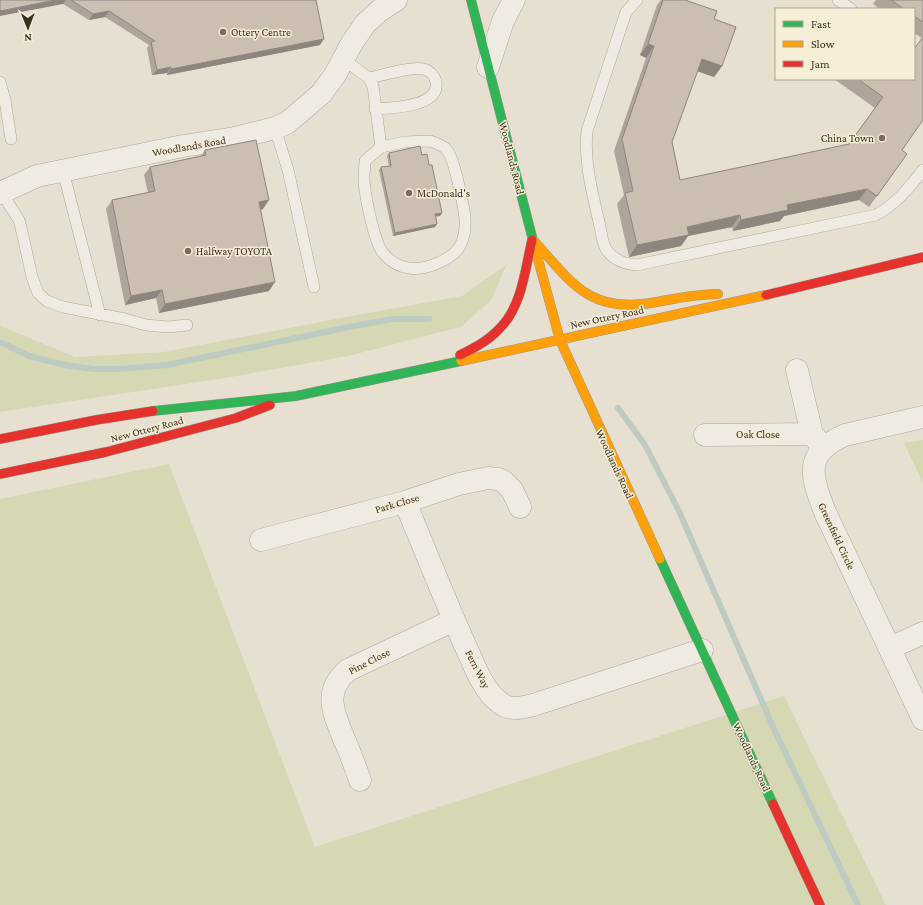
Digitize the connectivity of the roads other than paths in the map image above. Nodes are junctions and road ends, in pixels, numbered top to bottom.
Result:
1 (396, 0) edge
2 (471, 0) edge
3 (514, 0) edge
4 (637, 0) edge
5 (838, 0) edge
6 (850, 8) edge
7 (343, 59) junction
8 (488, 67) junction
9 (369, 78) junction
10 (0, 82) edge
11 (375, 109) junction
12 (275, 128) junction
13 (11, 139) dead end
14 (381, 147) junction
15 (923, 170) edge
16 (64, 171) junction
17 (1, 193) edge
18 (532, 238) junction
19 (923, 257) edge
20 (314, 287) dead end
21 (758, 297) junction
22 (100, 315) junction
23 (187, 325) dead end
24 (560, 340) junction
25 (439, 366) junction
26 (797, 370) dead end
27 (296, 396) junction
28 (923, 417) edge
29 (705, 435) dead end
30 (0, 439) edge
31 (818, 441) junction
32 (0, 474) edge
33 (405, 502) junction
34 (520, 508) dead end
35 (261, 540) dead end
36 (454, 620) junction
37 (923, 633) edge
38 (890, 648) junction
39 (702, 650) junction
40 (923, 719) edge
41 (360, 780) dead end
42 (820, 905) edge

1 - 7 street, Woodlands Road
2 - 8 main road, Woodlands Road
3 - 8 street
4 - 15 lane
5 - 6 lane
7 - 9 lane
7 - 12 street, Woodlands Road
8 - 18 main road, Woodlands Road
9 - 11 lane
9 - 11 lane
10 - 13 lane
11 - 14 lane
12 - 16 street, Woodlands Road
12 - 20 lane
14 - 14 lane
16 - 17 street, Woodlands Road
16 - 22 lane
17 - 22 lane
18 - 21 main road
18 - 24 main road, Woodlands Road
18 - 25 main road
19 - 21 main road, New Ottery Road
21 - 24 main road, New Ottery Road
22 - 23 lane
24 - 25 main road, New Ottery Road
24 - 39 main road, Woodlands Road
25 - 27 main road, New Ottery Road
26 - 31 street
27 - 30 main road, New Ottery Road
27 - 32 main road, New Ottery Road
28 - 31 street
29 - 31 street, Oak Close
31 - 38 street, Greenfield Circle
33 - 34 street, Park Close
33 - 35 street, Park Close
33 - 36 street, Fern Way
36 - 39 street, Fern Way
36 - 41 street, Pine Close
37 - 38 street
38 - 40 street, Greenfield Circle
39 - 42 main road, Woodlands Road

